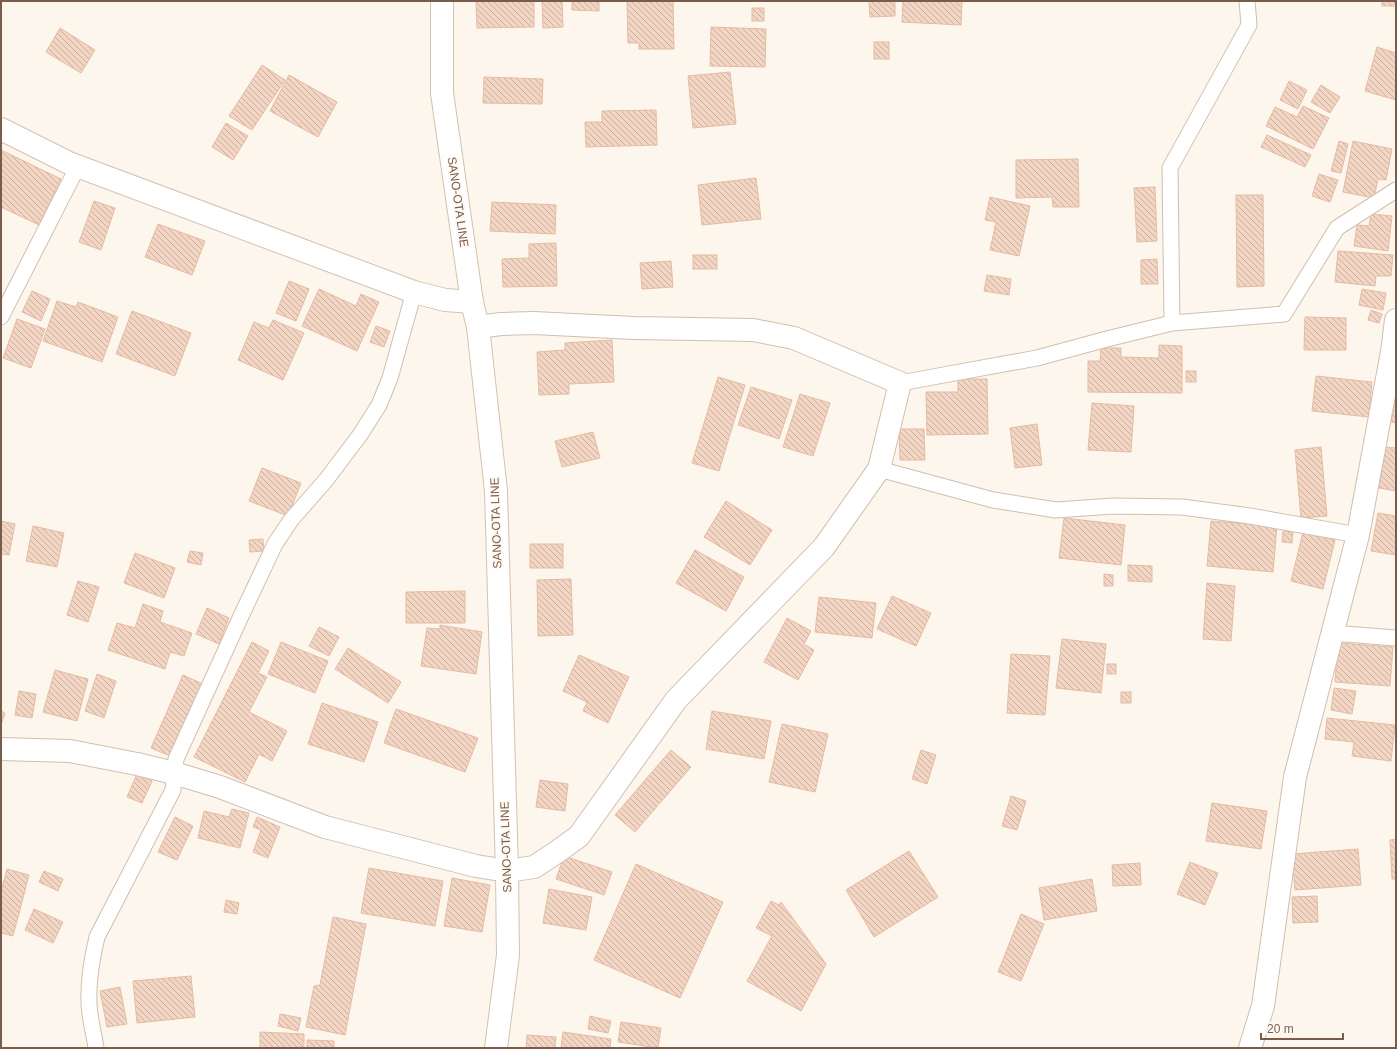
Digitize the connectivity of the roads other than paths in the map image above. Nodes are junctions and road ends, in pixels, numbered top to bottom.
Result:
1 (442, 1) edge
2 (1247, 1) edge
3 (1, 129) edge
4 (78, 166) junction
5 (1396, 190) edge
6 (414, 292) junction
7 (472, 302) junction
8 (1, 317) edge
9 (1396, 320) edge
10 (1172, 323) junction
11 (478, 327) junction
12 (900, 383) junction
13 (879, 469) junction
14 (1358, 535) junction
15 (1332, 633) junction
16 (1396, 638) edge
17 (1, 749) edge
18 (174, 773) junction
19 (507, 871) junction
20 (96, 1048) edge
21 (496, 1048) edge
22 (1250, 1048) edge

1 - 7 street, SANO-OTA LINE
2 - 10 lane
3 - 4 street
4 - 6 street
4 - 8 lane
5 - 10 lane
6 - 7 street
6 - 18 lane
7 - 11 street, SANO-OTA LINE
9 - 14 street
10 - 12 lane
11 - 12 street
11 - 19 street, SANO-OTA LINE
12 - 13 street
13 - 14 lane
13 - 19 street
14 - 15 street
15 - 16 lane
15 - 22 street
17 - 18 street
18 - 19 street
18 - 20 lane
19 - 21 street, SANO-OTA LINE

